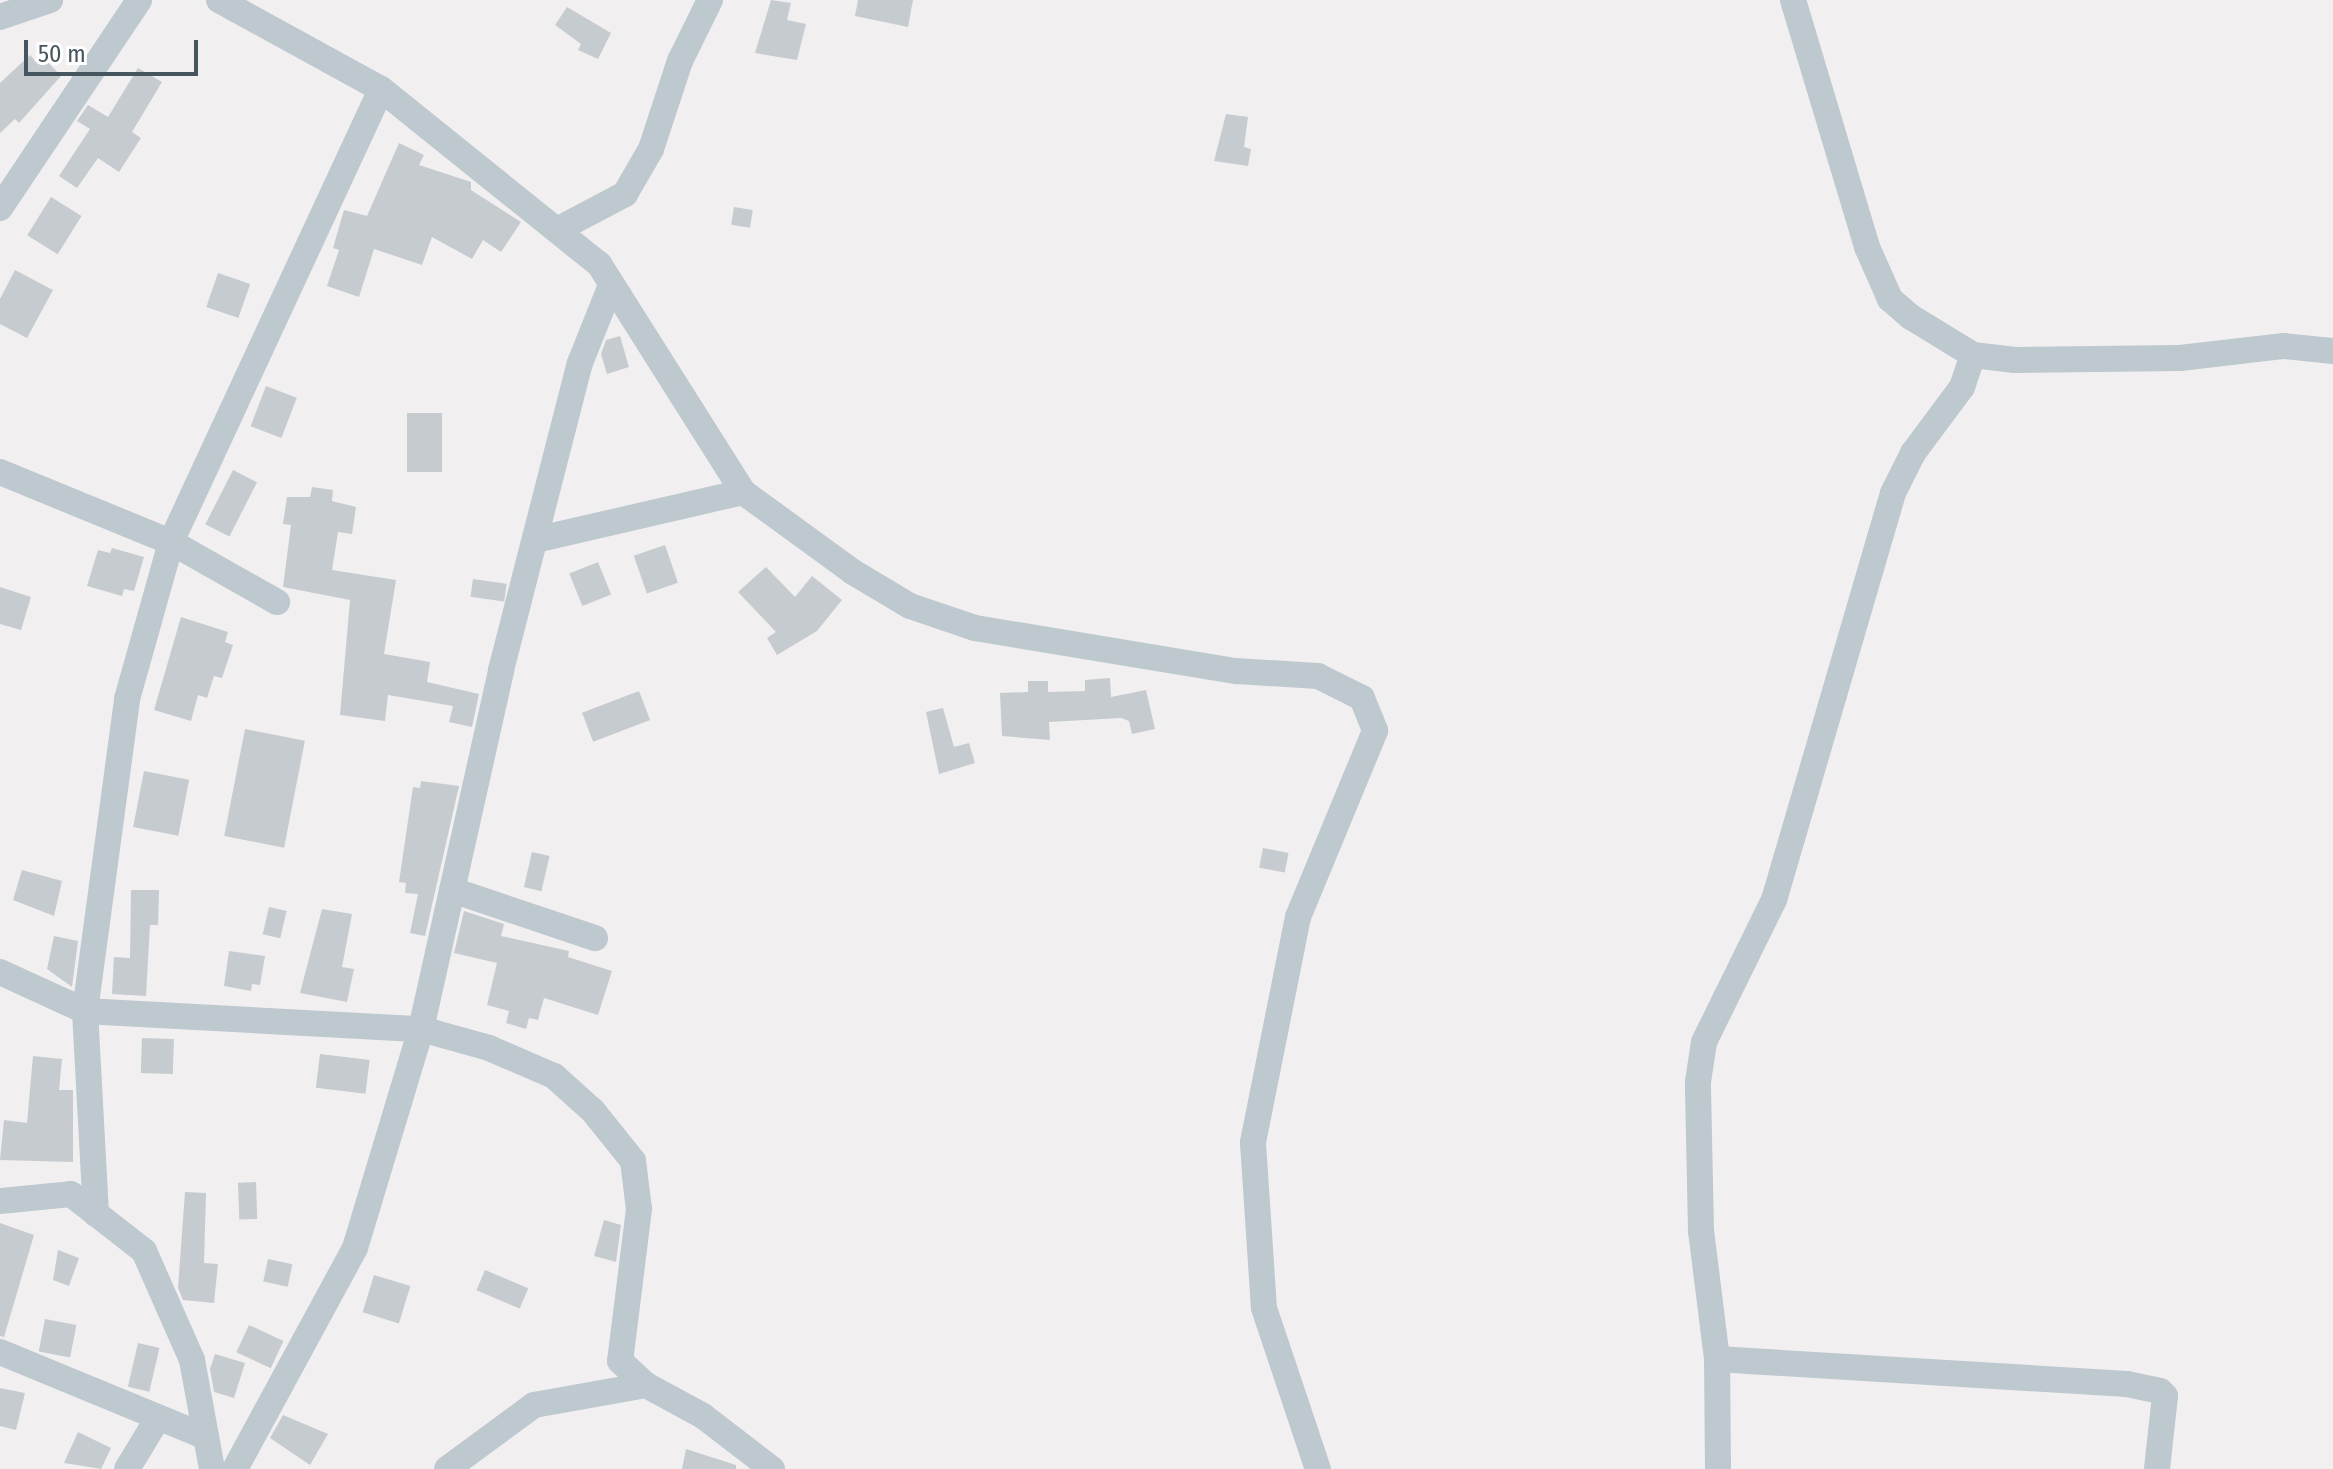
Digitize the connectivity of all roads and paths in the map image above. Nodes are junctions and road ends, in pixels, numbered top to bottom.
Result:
1 (50, 0) edge
2 (139, 0) edge
3 (219, 0) edge
4 (710, 0) edge
5 (1793, 0) edge
6 (0, 17) edge
7 (381, 89) junction
8 (0, 208) edge
9 (557, 230) junction
10 (611, 285) junction
11 (2333, 351) edge
12 (1973, 355) junction
13 (0, 472) edge
14 (743, 492) junction
15 (535, 540) junction
16 (171, 542) junction
17 (277, 602) dead end
18 (452, 890) junction
19 (595, 938) dead end
20 (0, 972) edge
21 (85, 1011) junction
22 (421, 1029) junction
23 (0, 1201) edge
24 (96, 1214) junction
25 (0, 1352) edge
26 (1717, 1359) junction
27 (646, 1385) junction
28 (158, 1418) junction
29 (206, 1437) junction
30 (127, 1469) edge
31 (212, 1469) edge
32 (235, 1469) edge
33 (447, 1469) edge
34 (772, 1469) edge
35 (1318, 1469) edge
36 (1718, 1469) edge
37 (2157, 1469) edge

1 - 6 street
2 - 8 street
3 - 7 street
4 - 9 street
5 - 12 street
7 - 9 street
7 - 16 street
9 - 10 street
10 - 14 street
10 - 15 street
11 - 12 street
12 - 26 street
13 - 16 street
14 - 15 street
14 - 35 street
15 - 18 street
16 - 17 street
16 - 21 street
18 - 19 street
18 - 22 street
20 - 21 street
21 - 22 street
21 - 24 street
22 - 27 street
22 - 32 street
23 - 24 street
24 - 29 street
25 - 28 street
26 - 36 street
26 - 37 street
27 - 33 street
27 - 34 street
28 - 29 street
28 - 30 street
29 - 31 street

